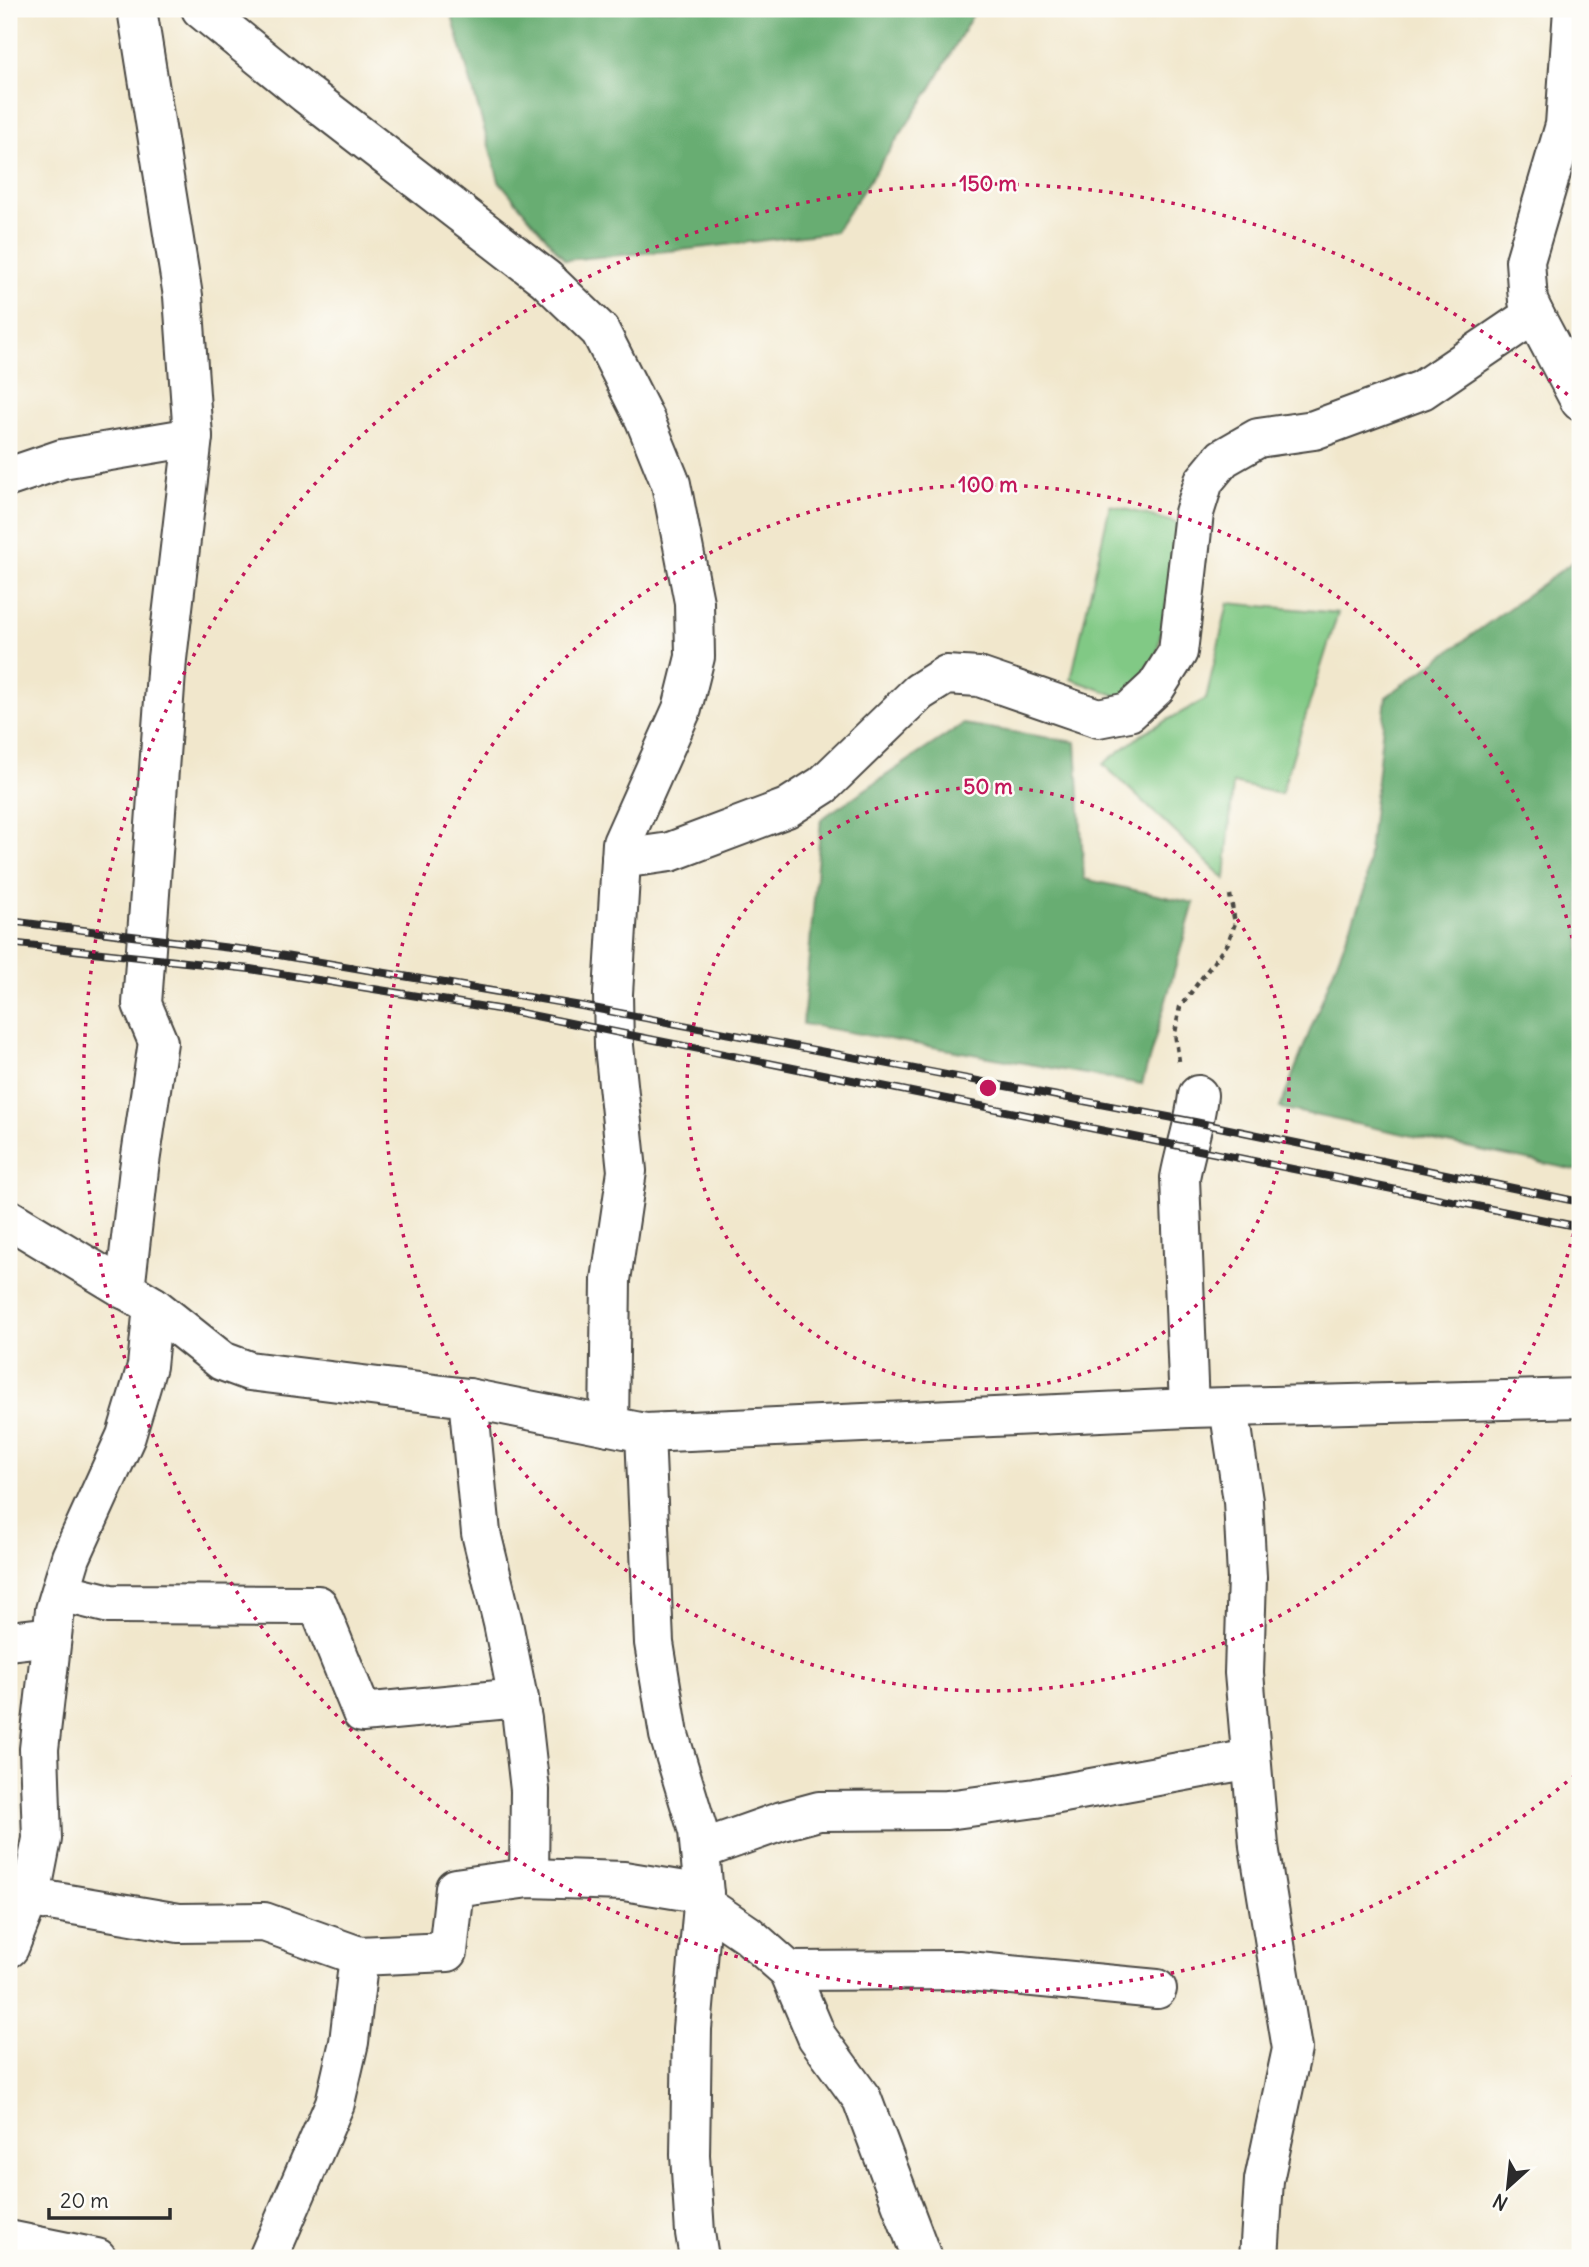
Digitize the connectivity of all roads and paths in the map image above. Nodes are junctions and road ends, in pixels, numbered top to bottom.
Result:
1 (136, 9) edge
2 (201, 9) edge
3 (1573, 9) edge
4 (1534, 314) junction
5 (1580, 401) edge
6 (193, 437) junction
7 (9, 477) edge
8 (621, 859) junction
9 (1230, 895) dead end
10 (1198, 1095) joint
11 (9, 1219) edge
12 (139, 1298) junction
13 (468, 1398) junction
14 (1580, 1398) edge
15 (1228, 1407) junction
16 (1189, 1408) junction
17 (627, 1429) junction
18 (61, 1592) junction
19 (52, 1636) junction
20 (9, 1641) edge
21 (519, 1698) junction
22 (1251, 1759) junction
23 (700, 1850) junction
24 (529, 1878) junction
25 (19, 1896) edge
26 (703, 1899) junction
27 (9, 1948) edge
28 (359, 1955) junction
29 (789, 1971) junction
30 (1157, 1989) dead end
31 (9, 2240) edge
32 (97, 2258) edge
33 (268, 2258) edge
34 (699, 2258) edge
35 (922, 2258) edge
36 (1259, 2258) edge

1 - 6 street
2 - 8 street
3 - 4 street
4 - 5 street
4 - 8 street
6 - 7 street
6 - 12 street
8 - 17 street
9 - 10 path
10 - 16 street
11 - 12 street
12 - 13 street
12 - 18 street
13 - 17 street
13 - 21 street
14 - 15 street
15 - 16 street
15 - 22 street
16 - 17 street
17 - 23 street
18 - 19 street
18 - 21 street
19 - 20 street
19 - 25 street
21 - 24 street
22 - 23 street
22 - 36 street
23 - 26 street
24 - 26 street
24 - 28 street
25 - 27 street
25 - 28 street
26 - 29 street
26 - 34 street
28 - 33 street
29 - 30 street
29 - 35 street
31 - 32 street

